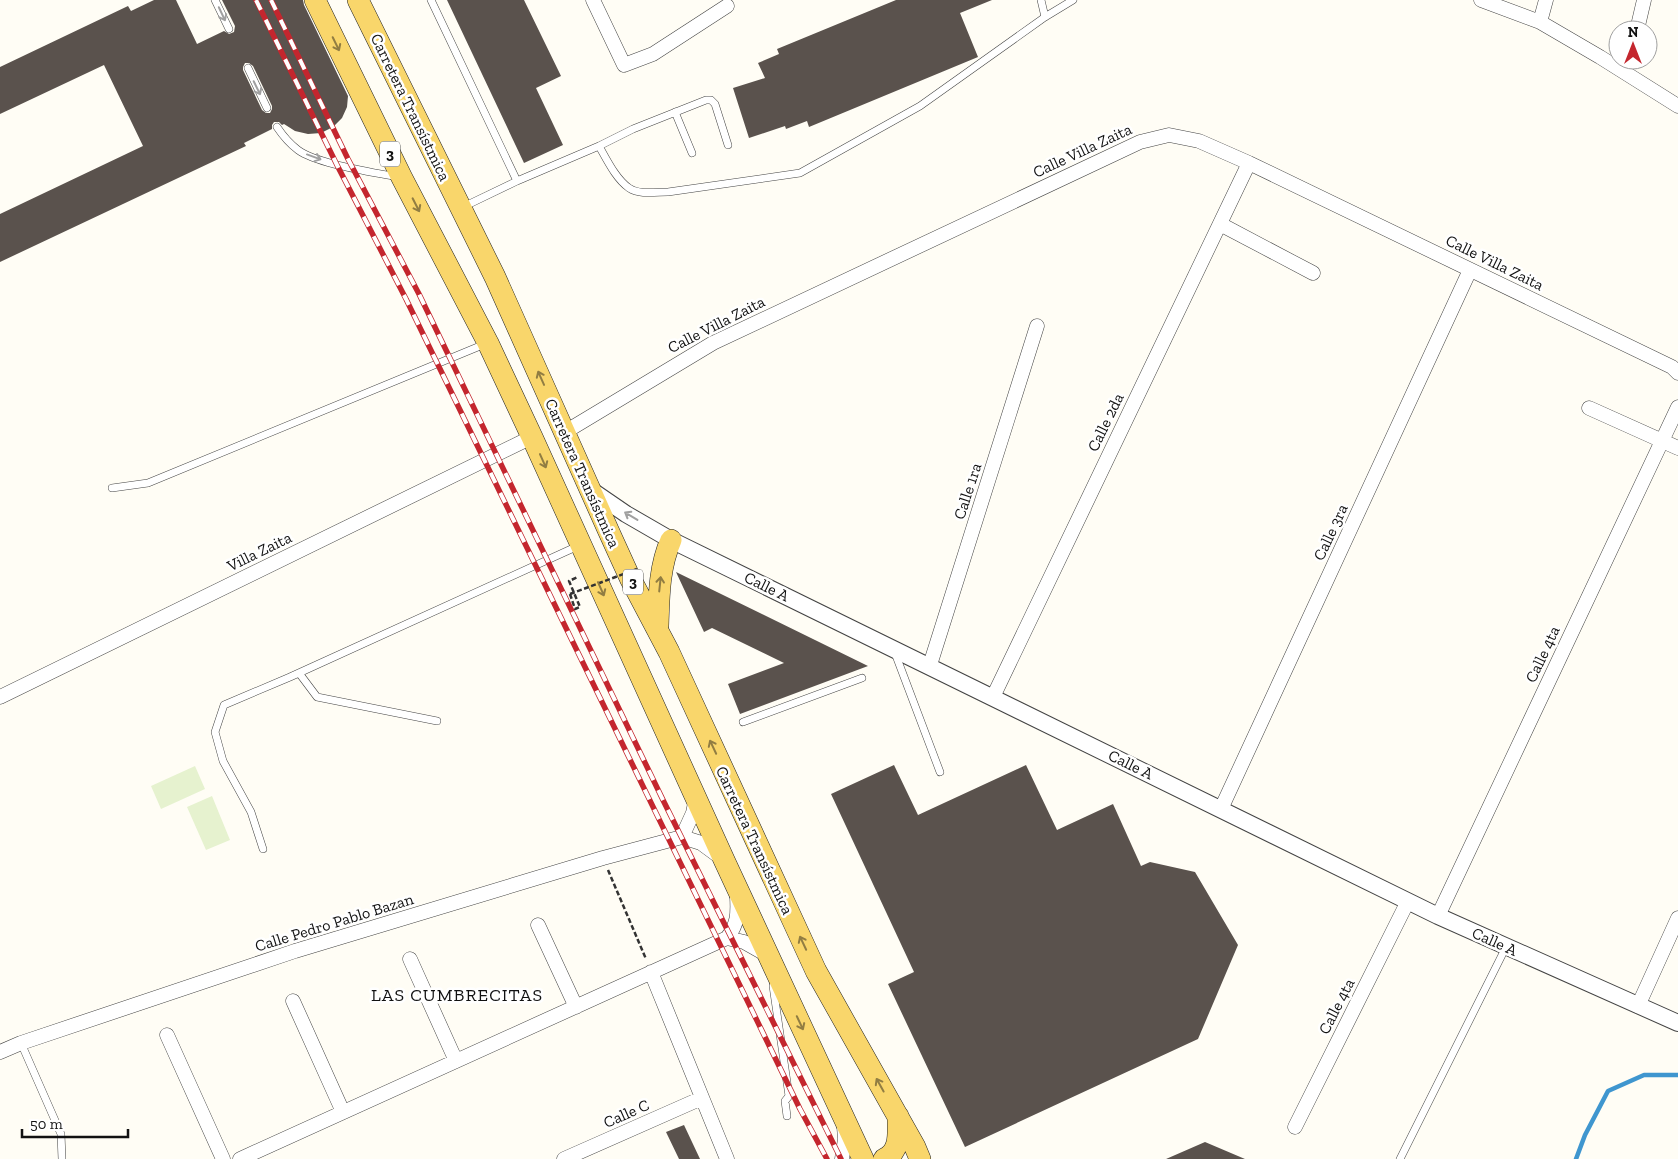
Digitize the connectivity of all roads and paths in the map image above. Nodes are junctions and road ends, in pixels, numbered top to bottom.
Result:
1 (215, 0) edge
2 (315, 0) edge
3 (358, 0) edge
4 (432, 0) edge
5 (593, 0) edge
6 (1041, 0) edge
7 (1073, 0) edge
8 (1481, 0) edge
9 (1546, 0) edge
10 (1644, 0) edge
11 (727, 6) dead end
12 (1045, 18) junction
13 (1639, 20) edge
14 (1540, 22) junction
15 (229, 29) dead end
16 (248, 68) dead end
17 (1628, 70) edge
18 (1627, 74) junction
19 (1678, 106) edge
20 (267, 108) dead end
21 (675, 112) junction
22 (277, 127) dead end
23 (728, 145) dead end
24 (599, 146) junction
25 (692, 153) dead end
26 (1249, 163) junction
27 (402, 178) junction
28 (517, 181) junction
29 (460, 208) junction
30 (1220, 224) junction
31 (1470, 270) junction
32 (1313, 273) dead end
33 (1037, 326) dead end
34 (488, 343) junction
35 (1678, 373) edge
36 (1678, 407) edge
37 (1588, 408) dead end
38 (565, 432) junction
39 (532, 437) junction
40 (1662, 441) junction
41 (1678, 448) edge
42 (112, 488) dead end
43 (591, 490) junction
44 (671, 540) junction
45 (580, 544) junction
46 (637, 569) dead end
47 (569, 581) dead end
48 (658, 629) junction
49 (893, 648) junction
50 (930, 666) junction
51 (299, 673) junction
52 (862, 678) dead end
53 (0, 697) edge
54 (993, 697) junction
55 (437, 721) dead end
56 (743, 722) dead end
57 (940, 772) dead end
58 (696, 796) junction
59 (1222, 809) junction
60 (682, 837) junction
61 (264, 849) dead end
62 (603, 858) junction
63 (725, 862) junction
64 (736, 886) junction
65 (1408, 901) junction
66 (1438, 916) junction
67 (1678, 918) edge
68 (538, 925) dead end
69 (727, 938) junction
70 (1506, 947) junction
71 (769, 956) junction
72 (410, 959) dead end
73 (651, 972) junction
74 (293, 1001) dead end
75 (576, 1006) junction
76 (1638, 1006) junction
77 (1678, 1023) edge
78 (167, 1036) dead end
79 (21, 1042) junction
80 (0, 1052) edge
81 (456, 1061) junction
82 (702, 1098) junction
83 (342, 1112) junction
84 (787, 1116) dead end
85 (843, 1116) junction
86 (898, 1116) junction
87 (1295, 1126) dead end
88 (859, 1150) edge
89 (62, 1159) edge
90 (223, 1159) edge
91 (240, 1159) edge
92 (564, 1159) edge
93 (727, 1159) edge
94 (842, 1159) edge
95 (875, 1159) edge
96 (884, 1159) edge
97 (920, 1159) edge
98 (1400, 1159) edge

1 -> 15 lane
2 -> 27 main road, Carretera Transístmica / 3
3 - 29 main road, Carretera Transístmica / 3
4 - 28 lane
5 - 11 street
6 - 12 lane
7 - 12 lane
8 - 14 street
9 - 14 street
10 - 13 street
12 - 24 lane
14 - 18 street
16 -> 20 lane
17 - 18 street
18 - 19 street
21 - 23 lane
21 - 24 lane
21 - 25 lane
22 -> 27 lane
24 - 28 lane
26 - 30 street, Calle 2da
26 - 31 street, Calle Villa Zaita
26 - 38 street, Calle Villa Zaita
27 -> 34 main road, Carretera Transístmica / 3
28 - 29 lane
38 -> 29 main road, Carretera Transístmica / 3
30 - 32 street
30 - 54 street, Calle 2da
31 - 35 street, Calle Villa Zaita
31 - 59 street, Calle 3ra
33 - 50 street, Calle 1ra
34 - 39 main road, Carretera Transístmica / 3
34 - 42 lane
36 - 40 street, Calle 4ta
37 - 40 street
38 - 43 main road, Carretera Transístmica / 3
39 -> 45 main road, Carretera Transístmica / 3
39 - 53 street, Villa Zaita
40 - 41 street
40 - 66 street, Calle 4ta
44 -> 43 street, Calle A
43 - 48 main road, Carretera Transístmica / 3
48 -> 44 main road
44 - 49 street, Calle A
45 - 51 lane
45 -> 58 main road, Carretera Transístmica / 3
46 - 47 path, bridge
86 -> 48 main road, Carretera Transístmica / 3
49 - 50 street, Calle A
49 - 57 lane
50 - 54 street, Calle A
51 - 55 lane
51 - 61 lane
52 - 56 lane
54 - 59 street, Calle A
58 - 60 street
58 - 63 main road, Carretera Transístmica / 3
59 - 65 street, Calle A
60 - 62 street, Calle Pedro Pablo Bazan
60 - 63 street
62 - 73 path
62 - 79 street, Calle Pedro Pablo Bazan
63 - 64 main road, Carretera Transístmica / 3
64 - 69 street
64 - 71 main road, Carretera Transístmica / 3
65 - 66 street, Calle A
65 - 87 street, Calle 4ta
66 - 70 street, Calle A
67 - 76 street
68 - 75 street
69 - 71 street
69 - 73 street
70 - 76 street, Calle A
70 - 98 lane
71 - 84 lane
71 -> 85 main road, Carretera Transístmica / 3
72 - 81 street
73 - 75 street
73 - 82 street
74 - 83 street
75 - 81 street
76 - 77 street, Calle A
78 - 90 street
79 - 80 street, Calle Pedro Pablo Bazan
79 - 89 lane
81 - 83 street
82 - 92 street, Calle C
82 - 93 street
83 - 91 street
85 - 88 main road, Carretera Transístmica / 3
85 - 94 street
86 - 96 main road
86 - 97 main road, Carretera Transístmica / 3
88 - 95 main road

